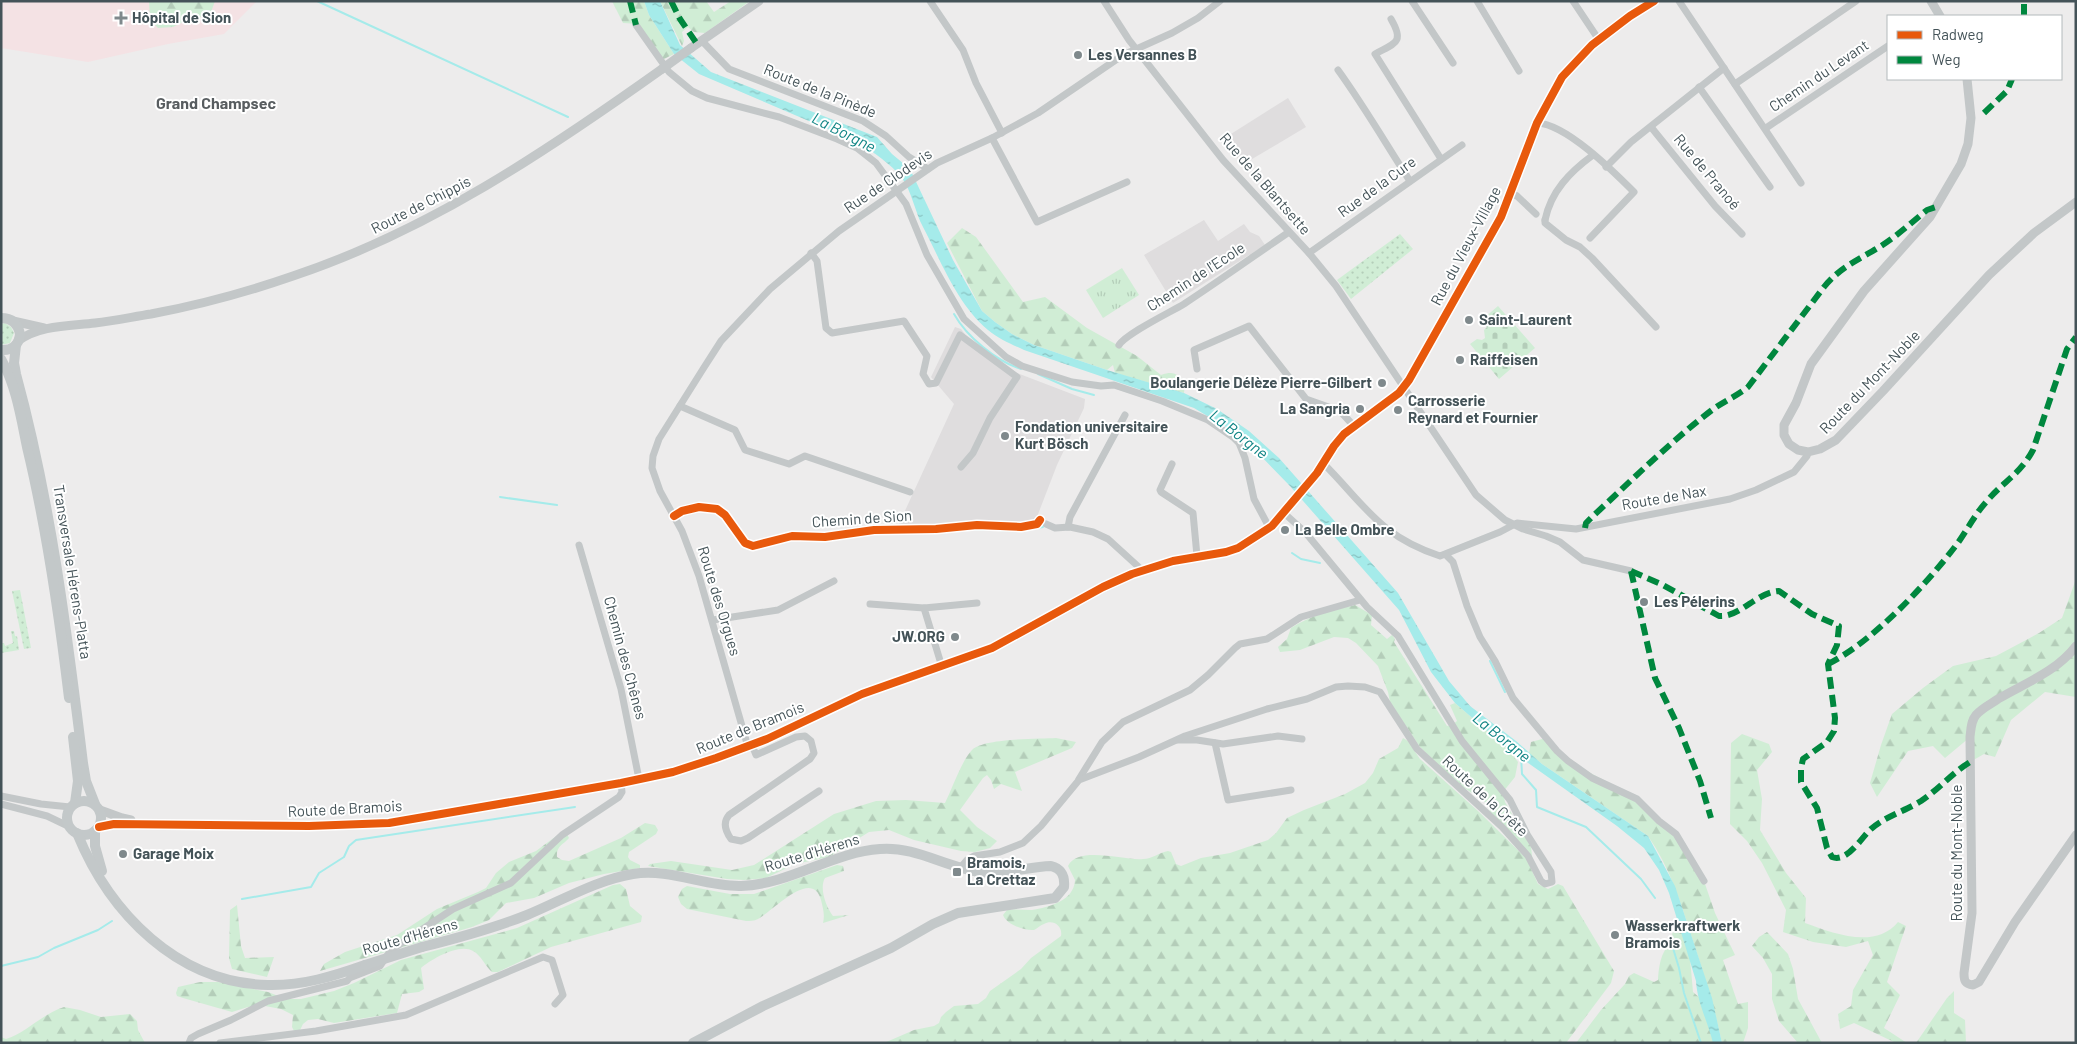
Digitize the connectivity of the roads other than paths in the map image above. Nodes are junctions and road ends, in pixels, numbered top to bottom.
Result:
1 (759, 1) edge
2 (930, 1) edge
3 (1104, 1) edge
4 (1412, 1) edge
5 (1477, 1) edge
6 (1574, 1) edge
7 (1654, 1) edge
8 (1679, 1) edge
9 (1856, 1) edge
10 (1931, 1) edge
11 (1217, 2) edge
12 (1939, 15) edge
13 (1391, 19) dead end
14 (636, 25) dead end
15 (1598, 40) junction
16 (702, 41) junction
17 (1887, 47) edge
18 (1135, 48) junction
19 (1453, 64) dead end
20 (1724, 68) junction
21 (1338, 70) dead end
22 (1519, 71) dead end
23 (1967, 80) edge
24 (1735, 84) junction
25 (1699, 87) junction
26 (1537, 123) junction
27 (1650, 126) junction
28 (1766, 128) junction
29 (1002, 133) junction
30 (992, 138) junction
31 (1462, 145) dead end
32 (1593, 155) junction
33 (1441, 159) junction
34 (1606, 167) junction
35 (928, 169) junction
36 (1410, 181) junction
37 (1127, 182) dead end
38 (1802, 183) dead end
39 (1770, 187) dead end
40 (898, 190) junction
41 (1511, 194) junction
42 (2076, 202) edge
43 (1545, 220) junction
44 (1289, 232) junction
45 (1742, 234) dead end
46 (1590, 238) dead end
47 (811, 253) junction
48 (1309, 254) junction
49 (1, 309) edge
50 (8, 320) edge
51 (1656, 327) dead end
52 (50, 328) junction
53 (17, 343) junction
54 (1119, 345) dead end
55 (1, 350) edge
56 (1, 359) edge
57 (1197, 369) dead end
58 (1404, 387) junction
59 (680, 406) junction
60 (1125, 415) dead end
61 (1353, 425) junction
62 (1807, 456) dead end
63 (1324, 462) junction
64 (1172, 464) dead end
65 (652, 468) joint
66 (961, 468) dead end
67 (910, 492) dead end
68 (1293, 502) joint
69 (1284, 513) junction
70 (1046, 524) dead end
71 (1513, 525) junction
72 (1068, 527) junction
73 (1269, 527) junction
74 (579, 545) dead end
75 (1446, 554) junction
76 (1197, 556) junction
77 (1142, 570) junction
78 (1631, 571) dead end
79 (834, 581) dead end
80 (1360, 600) junction
81 (870, 604) dead end
82 (977, 604) dead end
83 (924, 608) junction
84 (713, 620) junction
85 (2076, 646) edge
86 (942, 667) junction
87 (1302, 739) dead end
88 (1177, 740) junction
89 (1215, 743) junction
90 (750, 746) junction
91 (639, 779) junction
92 (1079, 780) junction
93 (621, 783) junction
94 (1291, 790) dead end
95 (819, 791) dead end
96 (1, 796) edge
97 (1, 804) edge
98 (73, 805) junction
99 (98, 807) junction
100 (171, 824) junction
101 (97, 829) junction
102 (74, 830) junction
103 (2076, 835) edge
104 (961, 867) junction
105 (1704, 881) dead end
106 (107, 886) junction
107 (357, 970) junction
108 (555, 1004) dead end
109 (189, 1043) edge
110 (220, 1043) edge
111 (693, 1043) edge

1 - 16 street, Route de Chippis
2 - 29 street
3 - 18 street, Rue de la Blantsette
4 - 19 street
5 - 22 street
6 - 15 street
7 - 15 street, Rue du Vieux-Village
8 - 20 street
9 - 24 street
10 - 12 street
11 - 18 street, Rue de Clodevis
13 - 33 street
14 - 40 street
15 - 26 street, Rue du Vieux-Village
16 - 35 street, Route de la Pinède
16 - 52 street, Route de Chippis, bridge
17 - 28 street, Chemin du Levant
18 - 29 street, Rue de Clodevis
18 - 44 street, Rue de la Blantsette
20 - 24 street
20 - 25 street
21 - 36 street
23 - 42 street, Route du Mont-Noble
24 - 28 street
25 - 27 street
25 - 39 street
26 - 32 street
26 - 41 street, Rue du Vieux-Village
27 - 34 street
27 - 45 street, Rue de Pranoé
28 - 38 street
29 - 30 street, Rue de Clodevis
30 - 35 street, Rue de Clodevis
30 - 37 street
31 - 33 street, Rue de la Cure
32 - 34 street
32 - 43 street
33 - 36 street, Rue de la Cure
34 - 46 street
35 - 40 street, Rue de Clodevis
36 - 48 street, Rue de la Cure
40 - 47 street, Rue de Clodevis
40 - 73 street
41 - 43 street
41 - 58 street, Rue du Vieux-Village
43 - 51 street
44 - 48 street, Rue de la Blantsette
44 - 54 street, Chemin de l'Ecole
47 - 59 street, Rue de Clodevis
47 - 66 street
48 - 58 street, Rue de la Blantsette
49 - 50 main road
50 - 52 street, Route de Chippis
50 - 53 main road, Transversale Hérens-Platta
52 - 53 street, Route de Chippis
53 - 55 main road
53 - 99 main road, Transversale Hérens-Platta
56 - 98 main road, Transversale Hérens-Platta
57 - 61 street
58 - 61 street, Rue du Vieux-Village
58 - 71 street, Rue de la Blantsette
59 - 65 street, Rue de Clodevis
59 - 67 street
60 - 72 street
61 - 63 street, Rue du Vieux-Village
62 - 71 street, Route de Nax
63 - 68 street, Rue du Vieux-Village
63 - 75 street
64 - 76 street
65 - 84 street, Route des Orgues
68 - 69 street, Route de Bramois
69 - 73 street, Route de Bramois
69 - 80 street, Route de la Crête
70 - 72 street
71 - 75 street
71 - 78 street, Rue de la Blantsette
72 - 77 street
73 - 76 street, Route de Bramois
74 - 91 street, Chemin des Chênes
75 - 105 street
76 - 77 street, Route de Bramois
77 - 86 street, Route de Bramois
79 - 84 street
80 - 88 street, Route de la Crête
80 - 92 street
81 - 83 street
82 - 83 street
83 - 86 street
84 - 90 street, Route des Orgues
85 - 103 street, Route du Mont-Noble
86 - 90 street, Route de Bramois
87 - 89 street, Route de la Crête
88 - 89 street, Route de la Crête
88 - 92 street, Route de la Crête
89 - 94 street
90 - 91 street, Route de Bramois
90 - 95 street, Route de Bramois
91 - 93 street, Route de Bramois
92 - 104 street
93 - 100 street, Route de Bramois
93 - 107 street
96 - 98 street
97 - 102 street
98 - 99 main road
98 - 102 main road
99 - 100 street, Route de Bramois
99 - 101 main road
100 - 101 street, Route de Bramois
101 - 102 main road
101 - 106 main road, Route d'Hérens
102 - 106 main road, Route d'Hérens
104 - 107 main road, Route d'Hérens, bridge
104 - 111 main road, Route d'Hérens
106 - 107 main road, Route d'Hérens
107 - 109 street
108 - 110 street

